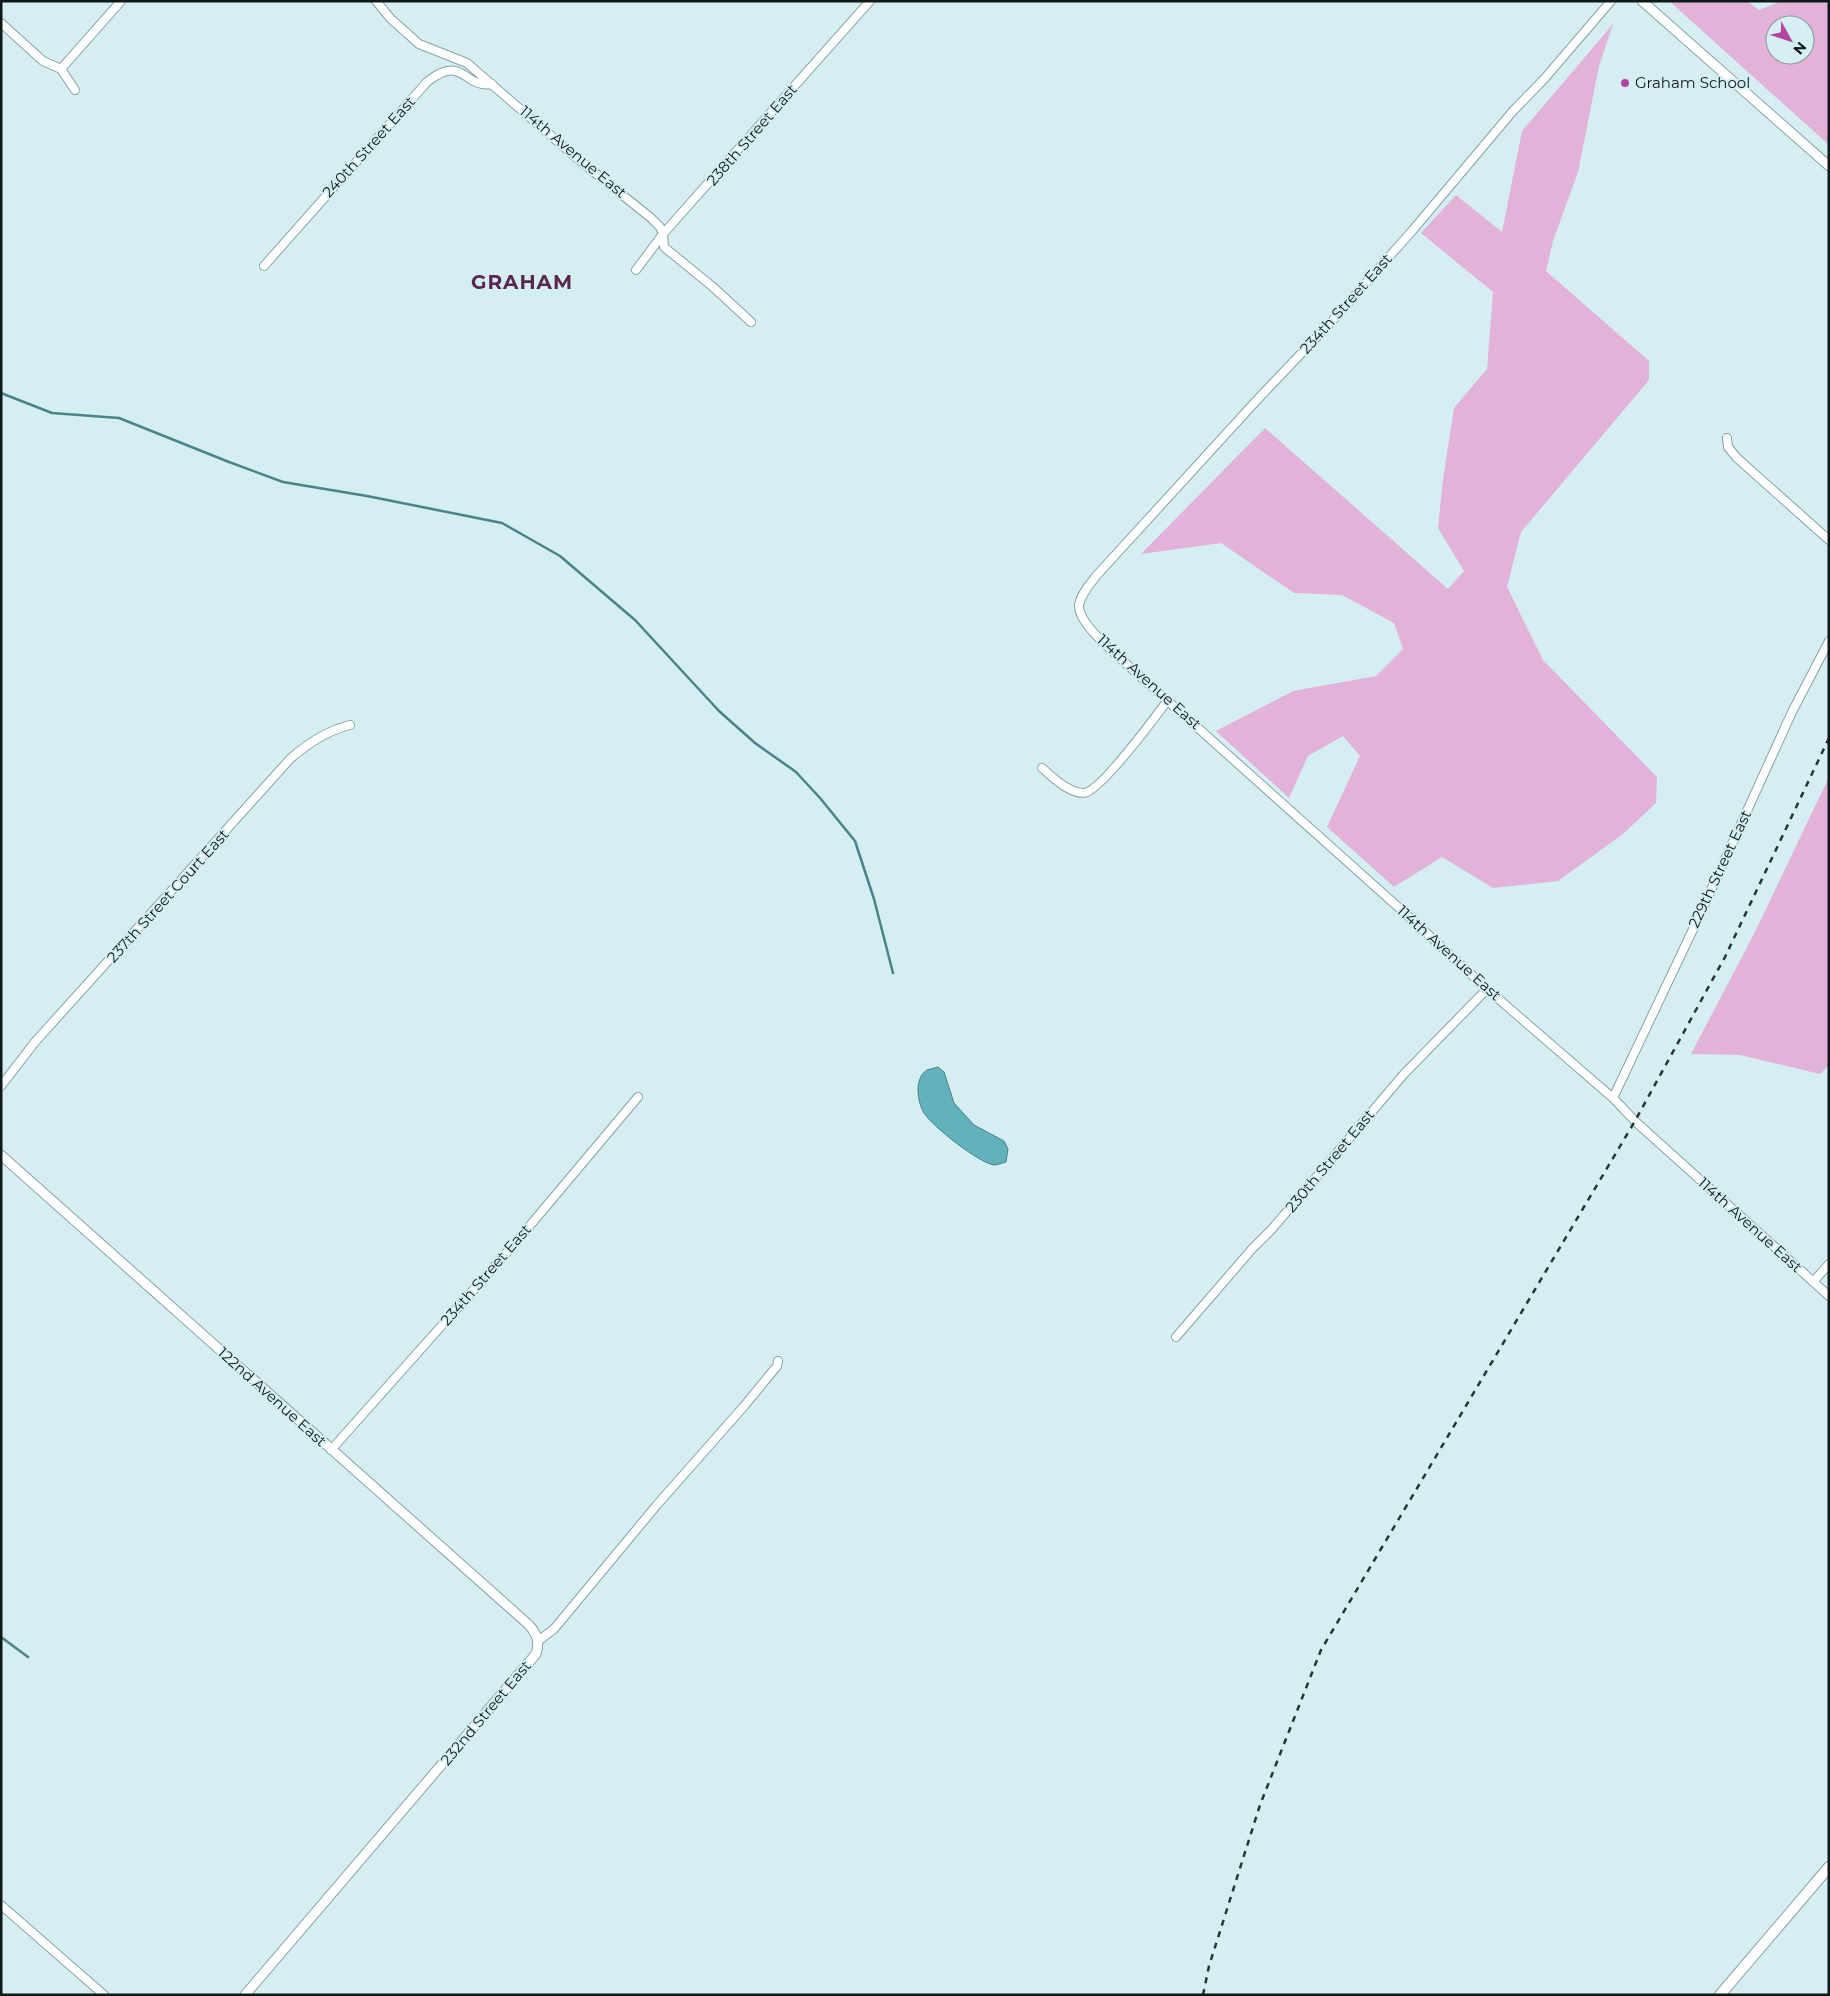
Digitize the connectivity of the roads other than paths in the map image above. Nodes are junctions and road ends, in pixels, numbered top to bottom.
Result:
1 (121, 1) edge
2 (376, 1) edge
3 (870, 1) edge
4 (1611, 1) edge
5 (1642, 1) edge
6 (1, 23) edge
7 (61, 69) junction
8 (492, 84) junction
9 (75, 90) dead end
10 (1829, 166) edge
11 (663, 234) junction
12 (264, 266) dead end
13 (636, 270) dead end
14 (751, 322) dead end
15 (1727, 438) dead end
16 (1829, 540) edge
17 (1079, 605) joint
18 (1829, 641) edge
19 (1168, 700) junction
20 (350, 725) dead end
21 (1042, 768) dead end
22 (1487, 989) junction
23 (1, 1086) edge
24 (638, 1097) dead end
25 (1612, 1098) junction
26 (1, 1156) edge
27 (1829, 1264) edge
28 (1813, 1282) junction
29 (1829, 1296) edge
30 (1176, 1337) dead end
31 (778, 1361) dead end
32 (331, 1450) junction
33 (538, 1642) junction
34 (1829, 1867) edge
35 (1, 1905) edge
36 (104, 1995) edge
37 (245, 1995) edge
38 (1720, 1995) edge

1 - 7 street
2 - 8 street, 114th Avenue East
3 - 11 street, 238th Street East
4 - 17 street, 234th Street East
5 - 10 street
6 - 7 street
7 - 9 street
8 - 11 street, 114th Avenue East
8 - 12 street, 240th Street East
11 - 13 street, 238th Street East
11 - 14 street, 114th Avenue East
15 - 16 street
17 - 19 street, 114th Avenue East
18 - 25 street, 229th Street East
19 - 21 street
19 - 22 street, 114th Avenue East
20 - 23 street, 237th Street Court East
22 - 25 street, 114th Avenue East
22 - 30 street, 230th Street East
24 - 32 street, 234th Street East
25 - 28 street, 114th Avenue East
26 - 32 street, 122nd Avenue East
27 - 28 street
28 - 29 street, 114th Avenue East
31 - 33 street, 232nd Street East
32 - 33 street, 122nd Avenue East
33 - 37 street, 232nd Street East
34 - 38 main road
35 - 36 street

